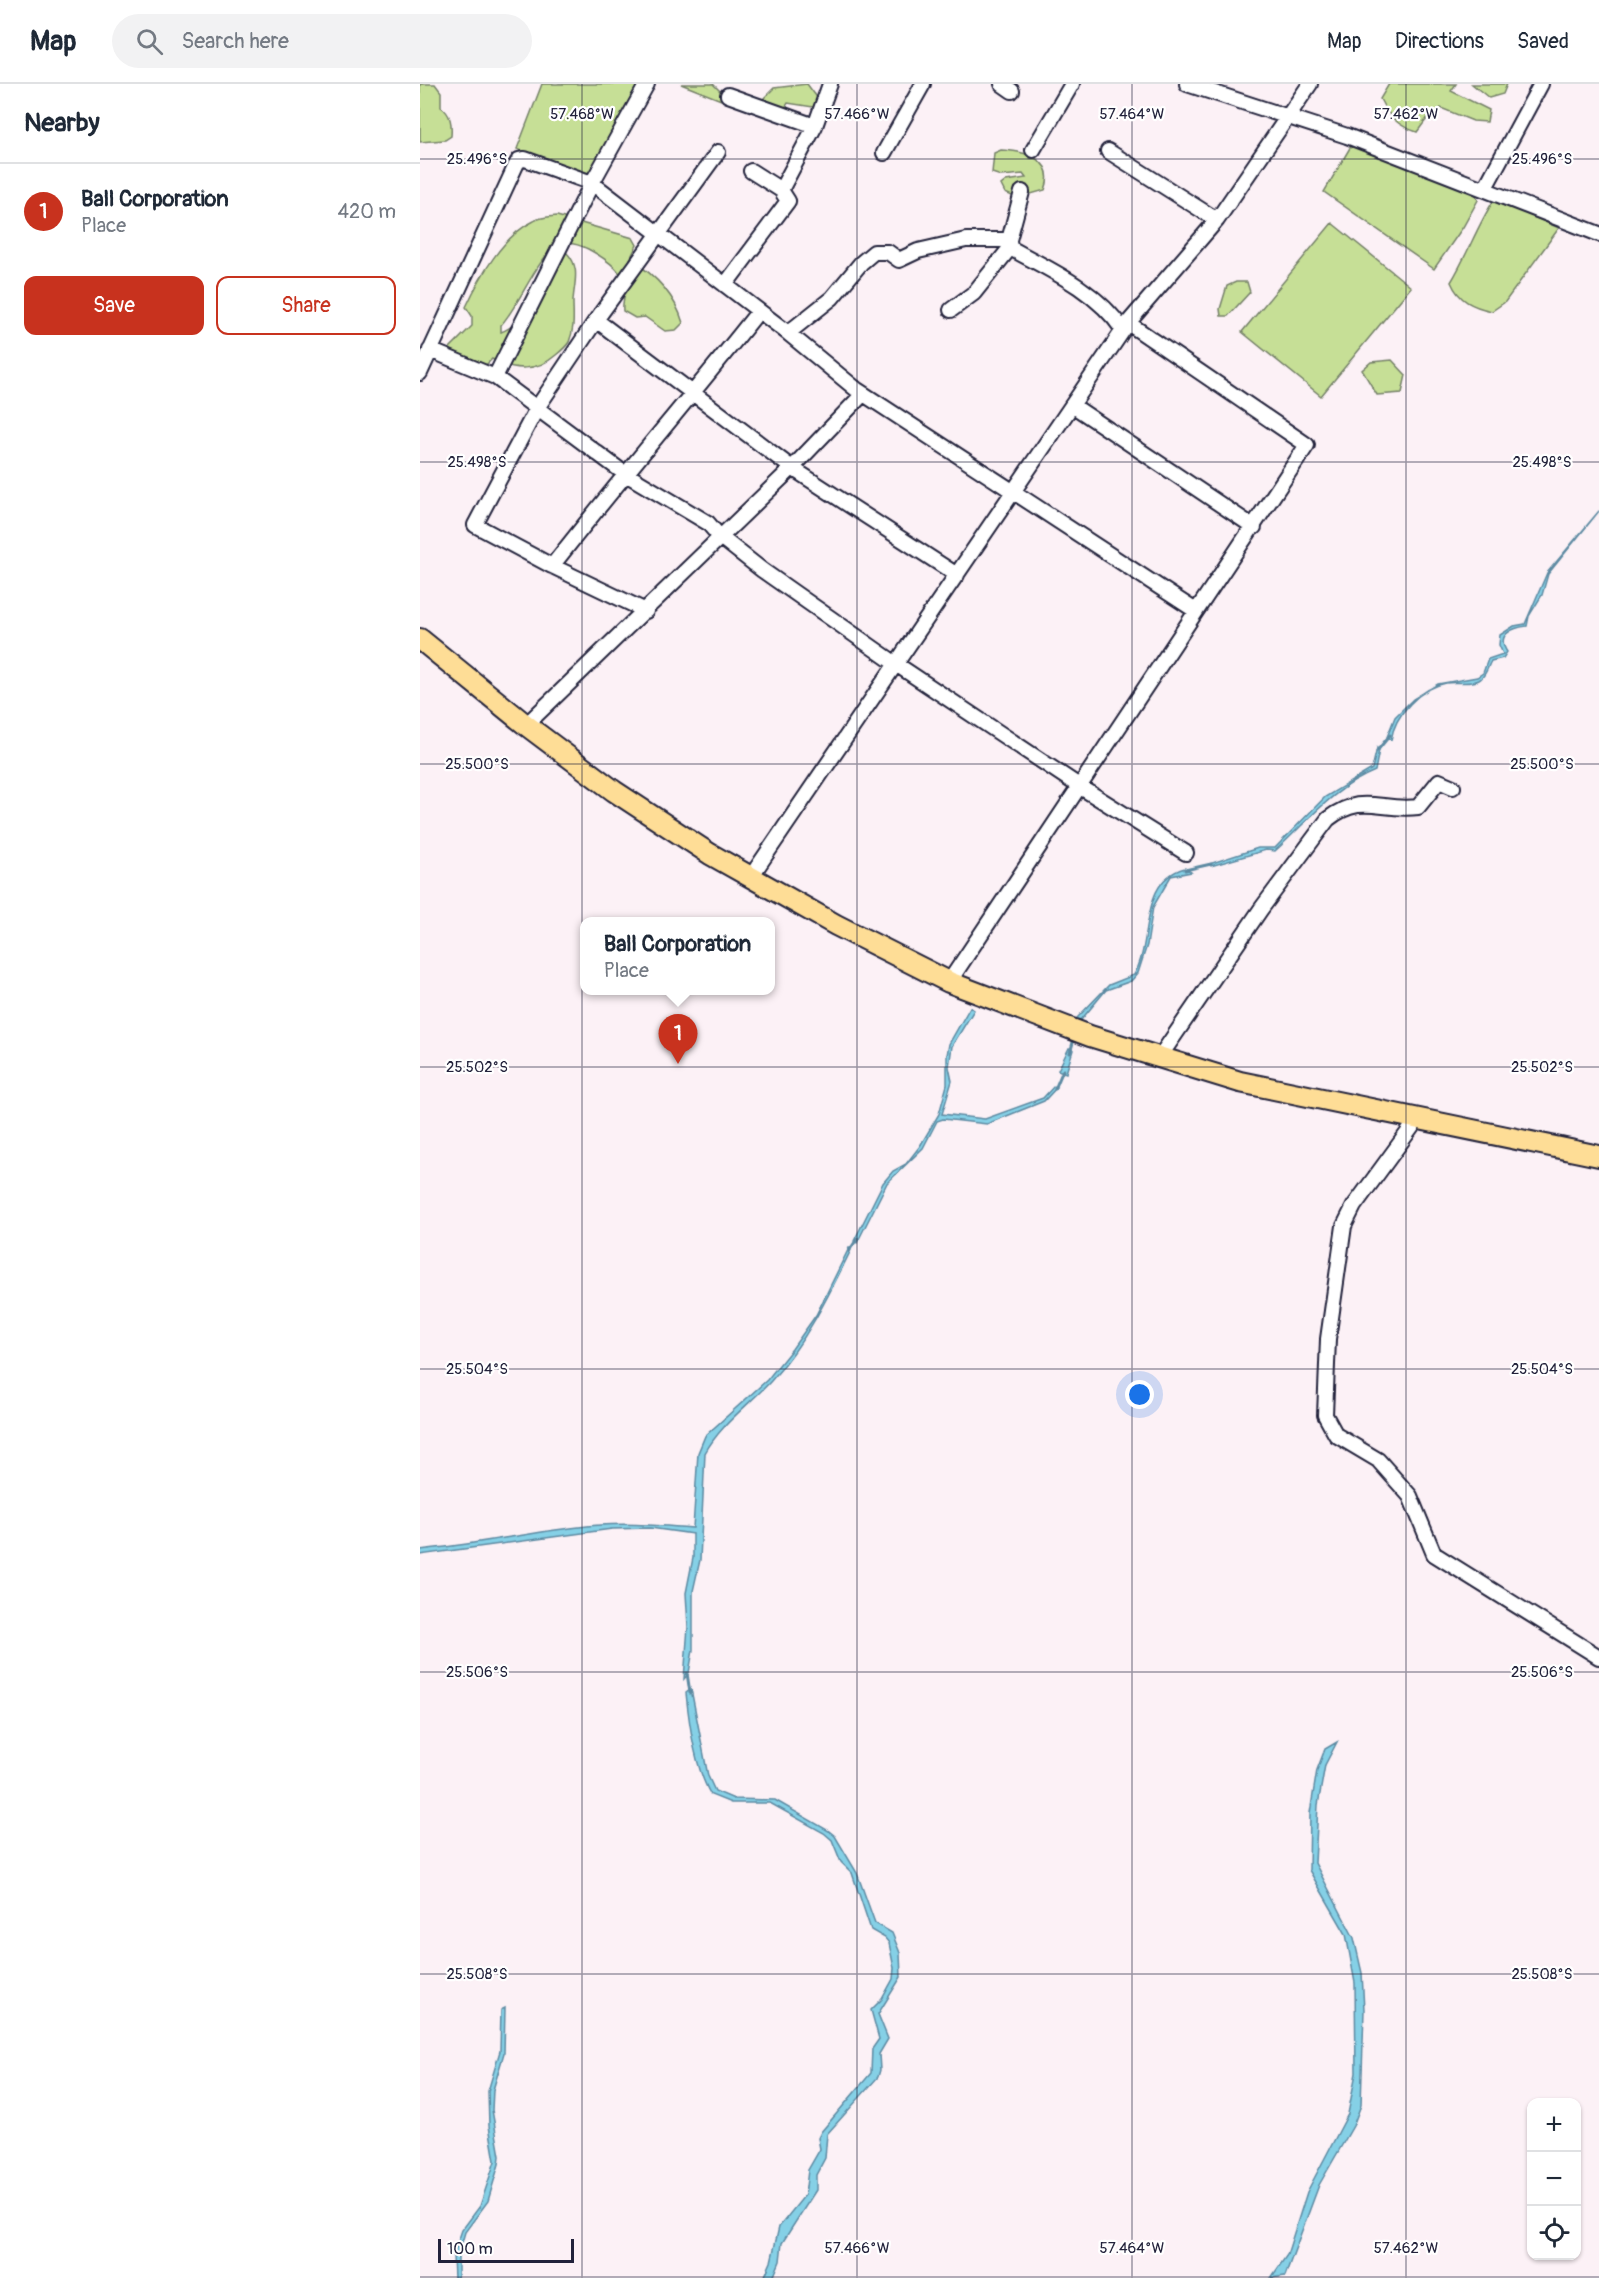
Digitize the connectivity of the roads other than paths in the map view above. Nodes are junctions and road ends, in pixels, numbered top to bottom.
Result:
1 (647, 84) edge
2 (830, 84) edge
3 (923, 84) edge
4 (1072, 84) edge
5 (1187, 84) edge
6 (1310, 84) edge
7 (1541, 84) edge
8 (1225, 89) edge
9 (728, 95) dead end
10 (1289, 118) junction
11 (815, 126) junction
12 (1033, 150) dead end
13 (1108, 151) dead end
14 (718, 152) dead end
15 (884, 153) dead end
16 (751, 171) dead end
17 (592, 183) junction
18 (1485, 189) junction
19 (781, 190) junction
20 (1022, 192) dead end
21 (1217, 220) junction
22 (658, 234) junction
23 (1599, 234) edge
24 (1010, 244) junction
25 (726, 285) junction
26 (951, 310) dead end
27 (758, 312) junction
28 (596, 320) junction
29 (1126, 326) junction
30 (788, 333) junction
31 (430, 350) junction
32 (420, 373) edge
33 (495, 377) junction
34 (694, 392) junction
35 (863, 394) junction
36 (1072, 405) junction
37 (537, 408) junction
38 (792, 468) junction
39 (624, 473) junction
40 (1014, 493) junction
41 (1254, 527) junction
42 (719, 536) junction
43 (552, 566) junction
44 (957, 575) junction
45 (646, 611) junction
46 (1196, 611) junction
47 (420, 639) edge
48 (896, 664) junction
49 (526, 725) junction
50 (1079, 786) junction
51 (1453, 787) dead end
52 (1186, 853) dead end
53 (750, 878) junction
54 (949, 981) junction
55 (1159, 1058) junction
56 (1417, 1120) junction
57 (1599, 1156) edge
58 (1599, 1657) edge

1 - 17 street
2 - 11 street
3 - 15 street
4 - 12 street
5 - 8 street
6 - 10 street
7 - 18 street
8 - 10 street
9 - 11 street
10 - 18 street
10 - 21 street
11 - 19 street
13 - 21 street
14 - 22 street
16 - 19 street
17 - 22 street
17 - 31 street
17 - 33 street
18 - 23 street
19 - 25 street
20 - 24 street
21 - 29 street
22 - 25 street
22 - 28 street
24 - 26 street
24 - 29 street
24 - 30 street
25 - 27 street
27 - 30 street
27 - 34 street
28 - 34 street
28 - 37 street
29 - 36 street
29 - 41 street
30 - 35 street
31 - 32 street
31 - 33 street
33 - 37 street
34 - 38 street
34 - 39 street
35 - 38 street
35 - 40 street
36 - 40 street
36 - 41 street
37 - 39 street
37 - 43 street
38 - 42 street
38 - 44 street
39 - 42 street
39 - 43 street
40 - 44 street
40 - 46 street
41 - 46 street
42 - 45 street
42 - 48 street
43 - 45 street
44 - 48 street
45 - 49 street
46 - 50 street
47 - 49 highway
48 - 50 street
48 - 53 street
49 - 53 highway
50 - 52 street
50 - 54 street
51 - 55 street
53 - 54 highway
54 - 55 highway
55 - 56 highway
56 - 57 highway
56 - 58 street

